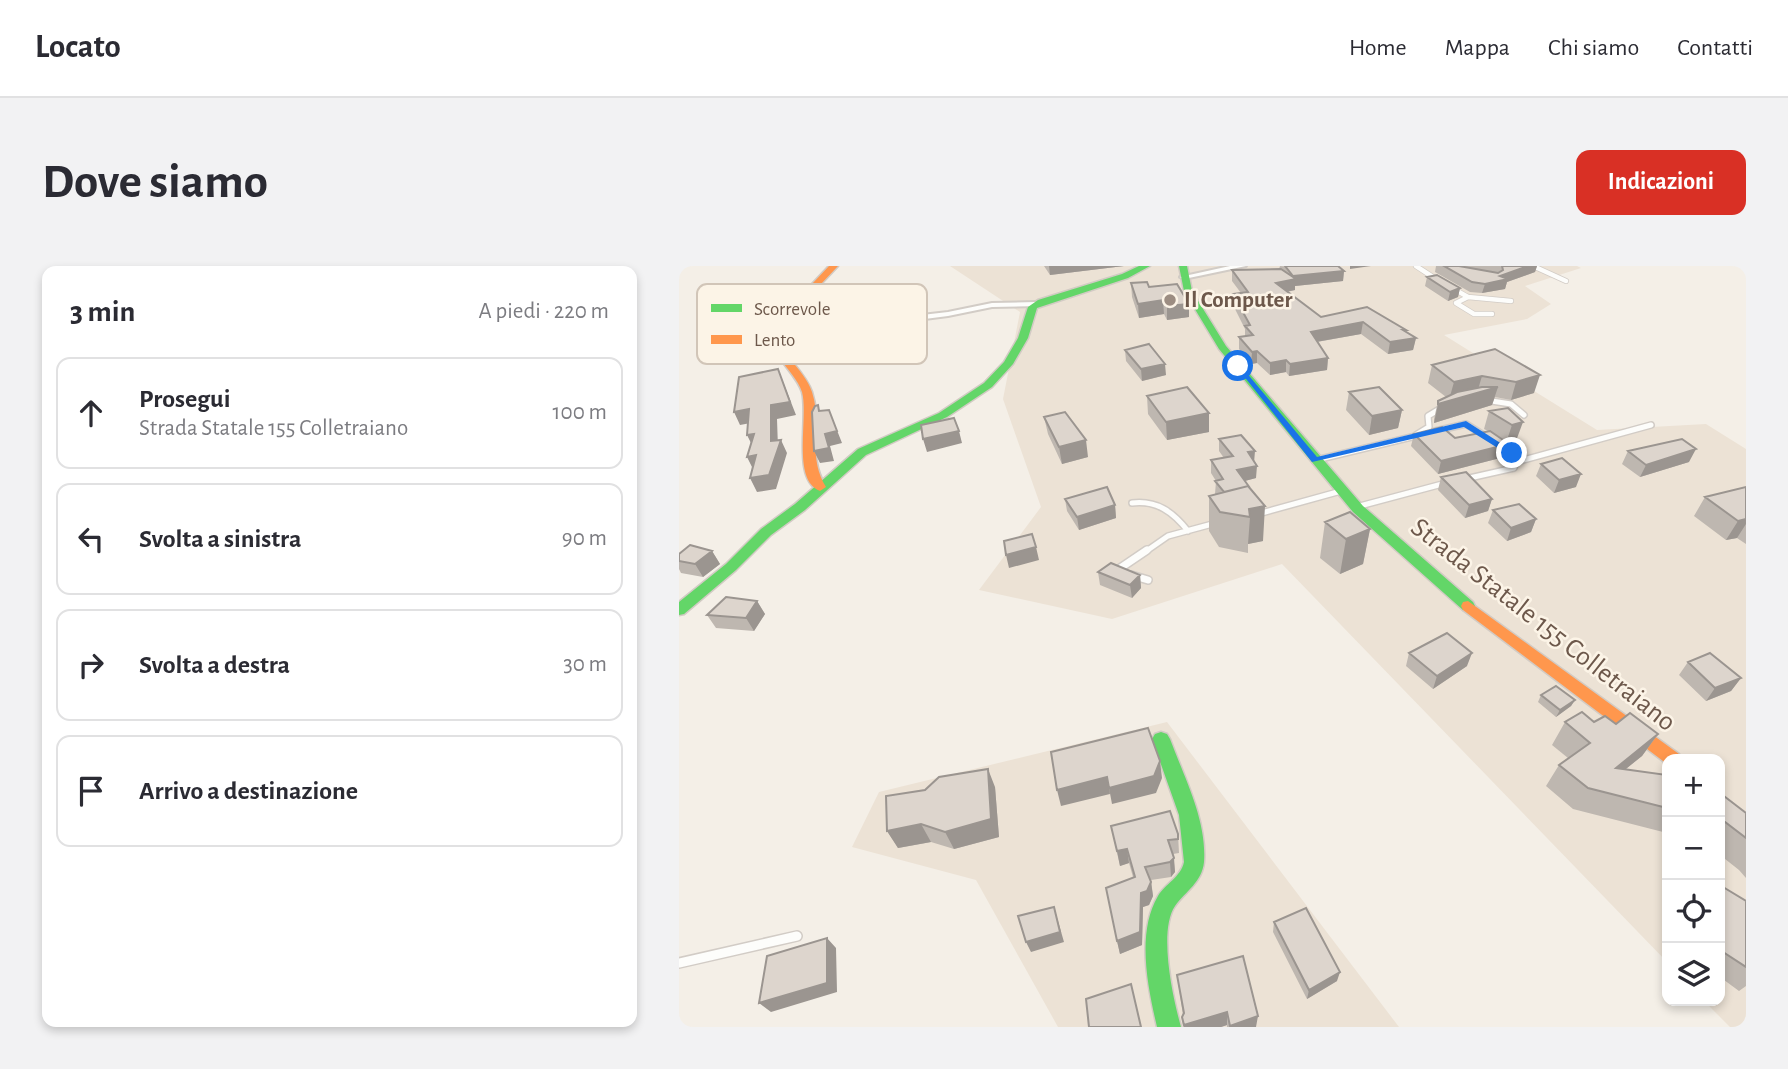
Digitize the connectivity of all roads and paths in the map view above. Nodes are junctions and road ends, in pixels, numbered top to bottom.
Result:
1 (834, 266) edge
2 (1146, 266) edge
3 (1242, 266) edge
4 (1416, 266) edge
5 (1533, 266) edge
6 (1183, 271) edge
7 (1566, 281) dead end
8 (816, 284) edge
9 (1468, 297) junction
10 (1511, 301) dead end
11 (1036, 304) junction
12 (1492, 314) dead end
13 (927, 316) edge
14 (789, 364) edge
15 (1482, 399) edge
16 (1448, 406) edge
17 (1524, 415) dead end
18 (1651, 425) dead end
19 (1413, 437) junction
20 (1315, 460) junction
21 (1516, 462) junction
22 (1462, 479) edge
23 (1449, 482) edge
24 (820, 487) junction
25 (1342, 491) junction
26 (1132, 503) dead end
27 (1356, 507) junction
28 (1250, 516) edge
29 (1226, 521) edge
30 (1188, 531) junction
31 (1148, 580) dead end
32 (679, 610) edge
33 (1161, 739) dead end
34 (1666, 754) edge
35 (797, 936) dead end
36 (679, 963) edge
37 (1169, 1027) edge

1 - 8 street
2 - 11 street
3 - 6 street
4 - 9 lane
5 - 7 lane
6 - 20 street, Strada Statale 155 Colletraiano
9 - 10 lane
9 - 12 lane
11 - 13 street
11 - 24 street
14 - 24 street
15 - 17 lane
16 - 19 lane
18 - 21 lane
19 - 20 lane
19 - 21 lane
20 - 25 street, Strada Statale 155 Colletraiano
21 - 22 lane
23 - 27 lane
24 - 32 street
25 - 27 street, Strada Statale 155 Colletraiano
25 - 28 lane
26 - 30 lane
27 - 34 street, Strada Statale 155 Colletraiano
29 - 30 lane
30 - 31 lane
33 - 37 street
35 - 36 lane

